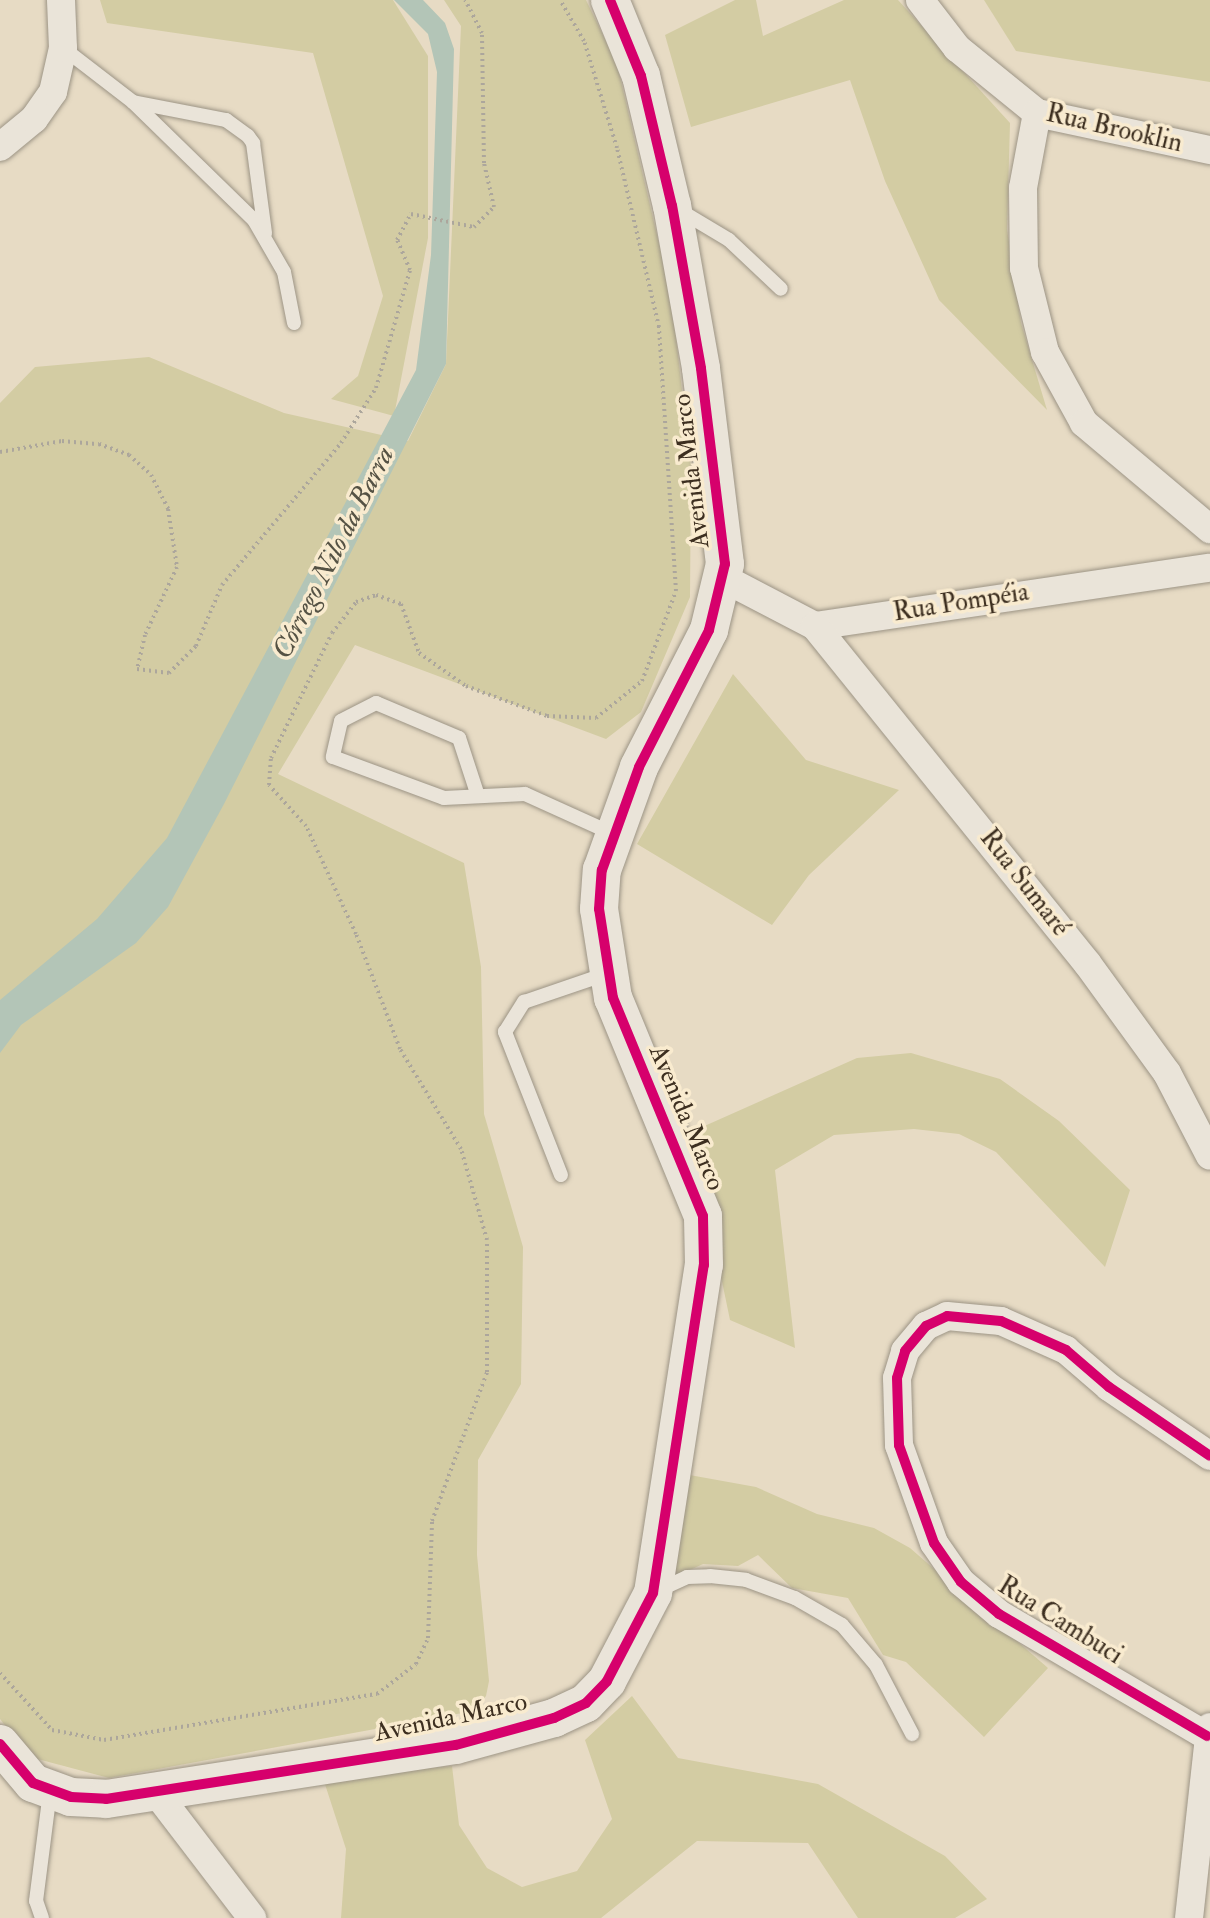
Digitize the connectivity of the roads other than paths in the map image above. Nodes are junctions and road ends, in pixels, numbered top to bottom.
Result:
1 (61, 0) edge
2 (610, 0) edge
3 (920, 0) edge
4 (63, 48) junction
5 (133, 102) junction
6 (1037, 113) junction
7 (0, 147) edge
8 (1210, 150) edge
9 (672, 206) junction
10 (265, 234) junction
11 (781, 289) dead end
12 (294, 323) dead end
13 (1210, 529) edge
14 (1210, 568) edge
15 (723, 578) junction
16 (815, 626) junction
17 (478, 796) junction
18 (611, 833) junction
19 (607, 974) junction
20 (1210, 1156) edge
21 (561, 1175) dead end
22 (1210, 1456) edge
23 (653, 1593) junction
24 (1209, 1731) edge
25 (912, 1734) dead end
26 (0, 1744) edge
27 (50, 1791) junction
28 (155, 1791) junction
29 (42, 1918) edge
30 (252, 1918) edge
31 (1189, 1918) edge

1 - 4 street
2 - 9 main road, Avenida Marco
3 - 6 street, Rua Brooklin
4 - 5 lane
4 - 7 street
5 - 10 lane
5 - 10 lane
6 - 8 street, Rua Brooklin
6 - 13 street
9 - 11 lane
9 - 15 main road, Avenida Marco
10 - 12 lane
14 - 16 street, Rua Pompéia
15 - 16 street
15 - 18 main road, Avenida Marco
16 - 20 street, Rua Sumaré
17 - 17 lane
17 - 18 lane
18 - 19 main road, Avenida Marco
19 - 21 lane
19 - 23 main road, Avenida Marco
22 - 24 street, Rua Cambuci
23 - 25 lane
23 - 28 main road, Avenida Marco
24 - 31 street
26 - 27 main road
27 - 28 main road, Avenida Marco
27 - 29 lane
28 - 30 street

